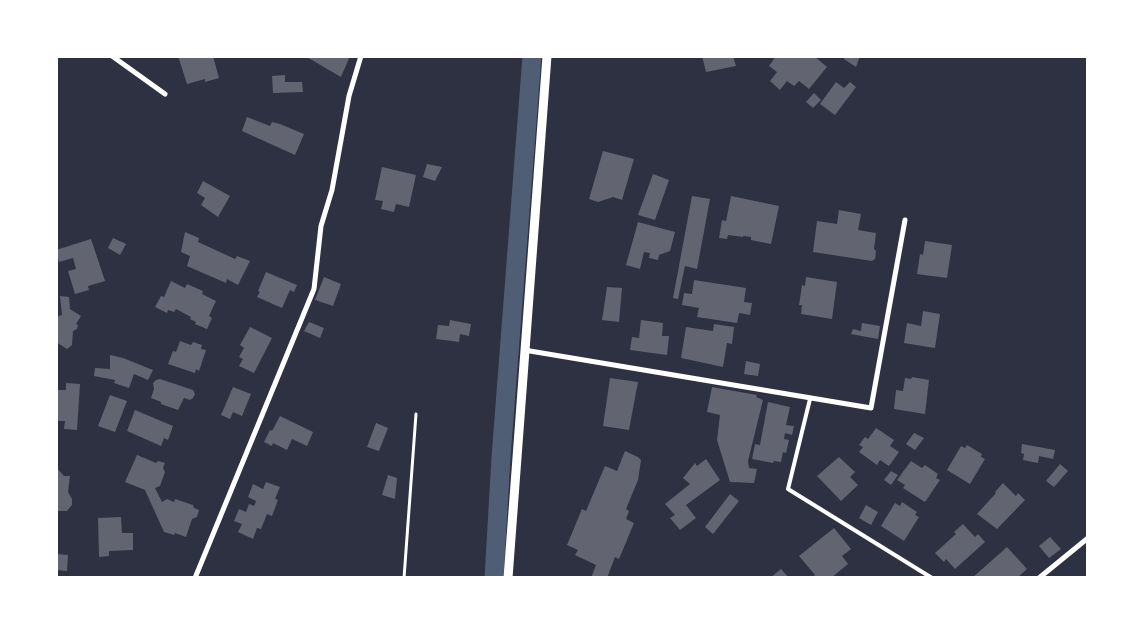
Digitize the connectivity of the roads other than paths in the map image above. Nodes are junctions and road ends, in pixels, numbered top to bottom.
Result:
1 (112, 56) edge
2 (361, 56) edge
3 (547, 56) edge
4 (165, 94) dead end
5 (905, 220) dead end
6 (524, 350) junction
7 (810, 399) junction
8 (1088, 538) edge
9 (195, 578) edge
10 (508, 578) edge
11 (932, 578) edge
12 (1038, 578) edge

1 - 4 street
2 - 9 street
3 - 6 street
5 - 7 street
6 - 7 street
6 - 10 street
7 - 11 lane
8 - 12 street

